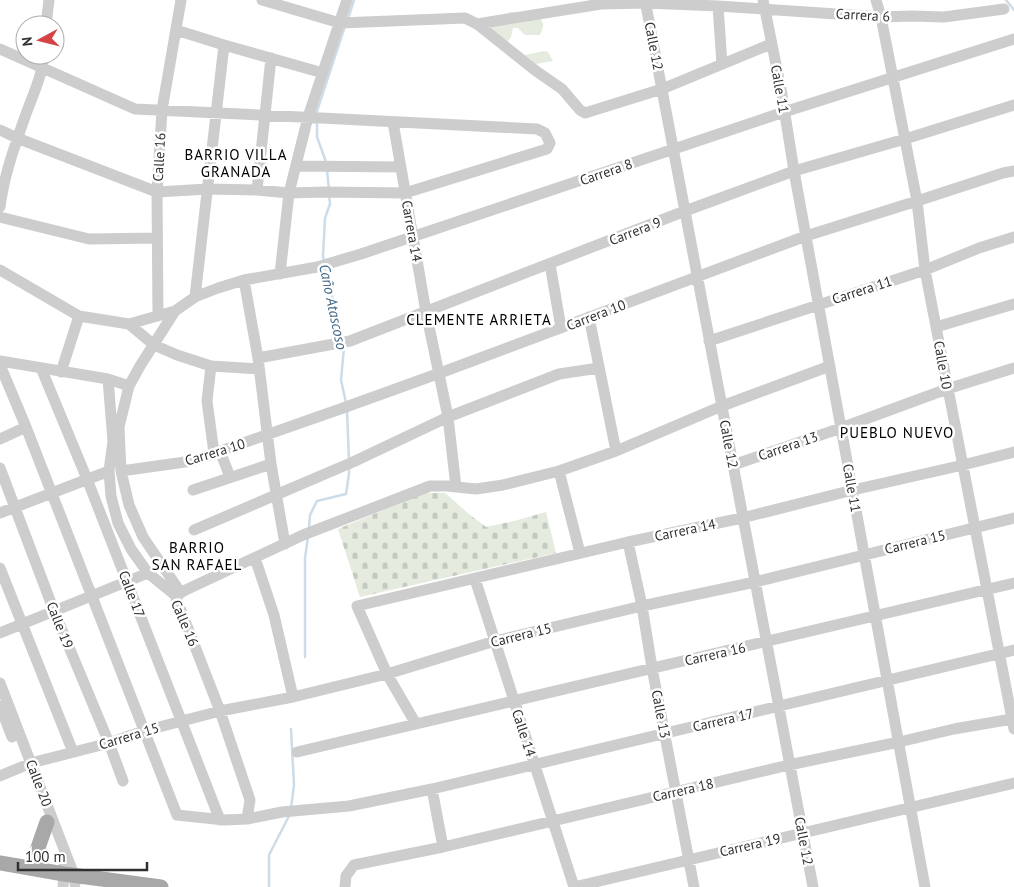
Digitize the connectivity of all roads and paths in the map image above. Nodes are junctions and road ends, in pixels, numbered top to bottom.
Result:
1 (49, 0) edge
2 (180, 0) edge
3 (262, 0) edge
4 (347, 0) edge
5 (588, 0) edge
6 (876, 0) edge
7 (646, 1) edge
8 (601, 4) junction
9 (764, 4) edge
10 (718, 6) junction
11 (1004, 9) dead end
12 (47, 15) edge
13 (881, 17) junction
14 (345, 23) junction
15 (477, 24) junction
16 (176, 30) junction
17 (1014, 39) edge
18 (771, 44) junction
19 (224, 45) junction
20 (0, 49) edge
21 (271, 58) junction
22 (722, 64) junction
23 (42, 65) edge
24 (42, 68) junction
25 (323, 73) junction
26 (893, 77) junction
27 (662, 89) junction
28 (1014, 105) edge
29 (162, 110) junction
30 (784, 112) junction
31 (216, 114) junction
32 (266, 116) junction
33 (314, 118) junction
34 (393, 122) junction
35 (0, 130) edge
36 (17, 138) junction
37 (905, 139) junction
38 (673, 149) junction
39 (297, 166) junction
40 (401, 167) junction
41 (794, 171) junction
42 (1014, 171) edge
43 (208, 189) junction
44 (257, 190) junction
45 (157, 192) junction
46 (289, 193) junction
47 (405, 193) junction
48 (917, 201) junction
49 (0, 208) edge
50 (685, 212) junction
51 (0, 218) edge
52 (806, 236) junction
53 (1014, 237) edge
54 (157, 238) junction
55 (413, 238) junction
56 (550, 264) junction
57 (0, 270) edge
58 (925, 270) junction
59 (280, 274) junction
60 (698, 277) junction
61 (244, 280) junction
62 (195, 297) junction
63 (1014, 304) edge
64 (819, 305) junction
65 (175, 311) junction
66 (426, 312) junction
67 (79, 316) junction
68 (158, 316) junction
69 (589, 318) junction
70 (129, 324) junction
71 (936, 327) junction
72 (561, 328) junction
73 (710, 341) junction
74 (154, 345) junction
75 (0, 363) edge
76 (258, 363) junction
77 (211, 366) junction
78 (830, 366) junction
79 (41, 368) junction
80 (599, 368) junction
81 (1014, 368) edge
82 (61, 372) junction
83 (440, 373) junction
84 (108, 379) junction
85 (129, 386) junction
86 (948, 389) junction
87 (722, 406) junction
88 (448, 417) junction
89 (26, 427) junction
90 (841, 428) junction
91 (267, 435) junction
92 (0, 438) edge
93 (616, 451) junction
94 (217, 452) junction
95 (1014, 452) edge
96 (270, 464) junction
97 (733, 465) junction
98 (963, 465) junction
99 (0, 468) edge
100 (115, 471) junction
101 (559, 471) junction
102 (230, 477) junction
103 (87, 480) junction
104 (456, 487) junction
105 (193, 490) dead end
106 (853, 490) junction
107 (51, 493) junction
108 (277, 494) junction
109 (15, 507) junction
110 (0, 513) edge
111 (742, 518) junction
112 (1014, 518) edge
113 (974, 527) junction
114 (194, 530) dead end
115 (628, 542) junction
116 (285, 544) junction
117 (580, 553) junction
118 (865, 555) junction
119 (255, 558) junction
120 (0, 568) edge
121 (148, 573) junction
122 (475, 579) junction
123 (127, 581) junction
124 (755, 582) junction
125 (1014, 583) edge
126 (986, 589) junction
127 (178, 594) junction
128 (91, 596) junction
129 (642, 606) junction
130 (54, 611) junction
131 (876, 616) junction
132 (22, 624) junction
133 (0, 633) edge
134 (495, 641) junction
135 (766, 642) junction
136 (1014, 650) edge
137 (999, 655) junction
138 (652, 668) junction
139 (387, 674) junction
140 (888, 681) junction
141 (0, 683) edge
142 (293, 697) junction
143 (514, 701) junction
144 (0, 706) edge
145 (779, 707) junction
146 (220, 710) junction
147 (1013, 719) edge
148 (181, 721) junction
149 (416, 724) junction
150 (144, 731) junction
151 (665, 734) junction
152 (899, 742) junction
153 (109, 743) junction
154 (73, 752) junction
155 (298, 752) dead end
156 (28, 764) junction
157 (535, 765) junction
158 (789, 765) junction
159 (0, 776) edge
160 (123, 781) dead end
161 (1014, 783) edge
162 (432, 789) junction
163 (676, 792) junction
164 (911, 807) junction
165 (247, 819) junction
166 (220, 820) junction
167 (553, 821) junction
168 (47, 822) junction
169 (803, 833) junction
170 (444, 847) junction
171 (689, 860) junction
172 (0, 863) edge
173 (31, 868) junction
174 (0, 872) edge
175 (68, 880) edge
176 (94, 887) edge
177 (161, 887) edge
178 (344, 887) edge
179 (574, 887) edge
180 (694, 887) edge
181 (813, 887) edge
182 (925, 887) edge

1 - 12 street
2 - 16 street, Calle 16
3 - 14 street
4 - 14 street
5 - 8 street
6 - 13 street, Calle 10
7 - 8 street, Carrera 6
7 - 10 street, Carrera 6
7 - 27 street, Calle 12
8 - 15 street
9 - 10 street, Carrera 6
9 - 13 street, Carrera 6
9 - 18 street, Calle 11
10 - 22 street
11 - 13 street, Carrera 6
13 - 26 street, Calle 10
14 - 15 street
14 - 25 street
15 - 27 street
16 - 19 street
16 - 29 street, Calle 16
17 - 26 street, Carrera 8
18 - 22 street
18 - 30 street, Calle 11
19 - 21 street
19 - 31 street
20 - 24 street
21 - 25 street
21 - 32 street
22 - 27 street
23 - 24 street
24 - 29 street
24 - 36 street
25 - 33 street
26 - 30 street, Carrera 8
26 - 37 street, Calle 10
27 - 38 street, Calle 12
28 - 37 street, Carrera 9
29 - 31 street
29 - 45 street, Calle 16
30 - 38 street, Carrera 8
30 - 41 street, Calle 11
31 - 32 street
31 - 43 street
32 - 33 street
32 - 44 street
33 - 34 street
33 - 39 street
34 - 40 street, Carrera 14
34 - 47 street
35 - 36 street
36 - 45 street
36 - 49 street
37 - 41 street, Carrera 9
37 - 48 street, Calle 10
38 - 50 street, Calle 12
38 - 55 street, Carrera 8
39 - 40 street
39 - 46 street
40 - 47 street, Carrera 14
41 - 50 street, Carrera 9
41 - 52 street, Calle 11
42 - 48 street, Carrera 10
43 - 44 street
43 - 45 street
43 - 62 street
44 - 46 street
45 - 54 street, Calle 16
46 - 47 street
46 - 59 street
47 - 55 street, Carrera 14
48 - 52 street, Carrera 10
48 - 58 street, Calle 10
50 - 56 street, Carrera 9
50 - 60 street, Calle 12
51 - 54 street
52 - 60 street, Carrera 10
52 - 64 street, Calle 11
53 - 58 street, Carrera 11
54 - 68 street, Calle 16
55 - 59 street, Carrera 8
55 - 66 street, Carrera 14
56 - 66 street, Carrera 9
56 - 72 street
57 - 67 street
58 - 64 street, Carrera 11
58 - 71 street, Calle 10
59 - 61 street, Carrera 8
60 - 69 street, Carrera 10
60 - 73 street, Calle 12
61 - 62 street, Carrera 8
61 - 76 street
62 - 65 street, Carrera 8
63 - 71 street
64 - 73 street, Carrera 11
64 - 78 street, Calle 11
65 - 68 street
65 - 74 street, Calle 16
66 - 76 street, Carrera 9
66 - 83 street, Carrera 14
67 - 70 street
67 - 82 street
68 - 70 street
69 - 72 street, Carrera 10
69 - 80 street
70 - 74 street, Carrera 9
71 - 86 street, Calle 10
72 - 83 street, Carrera 10
73 - 87 street, Calle 12
74 - 77 street, Carrera 9
74 - 85 street, Calle 16
75 - 79 street
75 - 89 street
76 - 77 street, Carrera 9
76 - 91 street
77 - 94 street
78 - 87 street
78 - 90 street, Calle 11
79 - 82 street
79 - 103 street, Calle 17
80 - 88 street
80 - 93 street
81 - 86 street, Carrera 13
82 - 84 street
83 - 88 street, Carrera 14
83 - 91 street, Carrera 10
84 - 85 street
84 - 100 street, Calle 16
85 - 100 street, Calle 16
86 - 90 street, Carrera 13
86 - 98 street, Calle 10
87 - 93 street
87 - 97 street, Calle 12
88 - 104 street, Carrera 14
88 - 108 street
89 - 92 street
89 - 107 street
90 - 97 street, Carrera 13
90 - 106 street, Calle 11
91 - 94 street, Carrera 10
91 - 96 street
93 - 101 street
94 - 100 street, Carrera 10
94 - 102 street
95 - 98 street, Carrera 14
96 - 102 street
96 - 108 street
97 - 111 street, Calle 12
98 - 106 street, Carrera 14
98 - 113 street, Calle 10
99 - 109 street, Calle 19
100 - 103 street
100 - 121 street, Calle 16
100 - 127 street, Calle 16
101 - 104 street
101 - 117 street
102 - 105 street
103 - 107 street
103 - 123 street, Calle 17
104 - 116 street
106 - 111 street, Carrera 14
106 - 118 street, Calle 11
107 - 109 street
107 - 128 street
108 - 114 street
108 - 116 street
109 - 110 street
109 - 130 street, Calle 19
111 - 115 street, Carrera 14
111 - 124 street, Calle 12
112 - 113 street, Carrera 15
113 - 118 street, Carrera 15
113 - 126 street, Calle 10
115 - 117 street, Carrera 14
115 - 129 street, Calle 13
116 - 119 street
117 - 122 street, Carrera 14
118 - 124 street, Carrera 15
118 - 131 street, Calle 11
119 - 127 street
119 - 142 street
120 - 132 street
121 - 123 street
121 - 127 street, Calle 16
122 - 134 street, Calle 14
122 - 139 street, Carrera 14
123 - 128 street
123 - 148 street, Calle 17
124 - 129 street, Carrera 15
124 - 135 street, Calle 12
125 - 126 street, Carrera 16
126 - 131 street, Carrera 16
126 - 137 street, Calle 10
127 - 146 street, Calle 16
128 - 130 street
128 - 150 street
129 - 134 street, Carrera 15
129 - 138 street, Calle 13
130 - 132 street
130 - 153 street, Calle 19
131 - 135 street, Carrera 16
131 - 140 street, Calle 11
132 - 133 street
132 - 154 street
134 - 139 street, Carrera 15
134 - 143 street, Calle 14
135 - 138 street, Carrera 16
135 - 145 street, Calle 12
136 - 137 street, Carrera 17
137 - 140 street, Carrera 17
137 - 147 street, Calle 10
138 - 143 street, Carrera 16
138 - 151 street, Calle 13
139 - 142 street, Carrera 15
139 - 149 street
140 - 145 street, Carrera 17
140 - 152 street, Calle 11
141 - 156 street, Calle 20
142 - 146 street, Carrera 15
143 - 149 street, Carrera 16
143 - 157 street, Calle 14
144 - 156 street, Calle 20
145 - 151 street, Carrera 17
145 - 158 street, Calle 12
146 - 148 street, Carrera 15
146 - 165 street, Calle 16
147 - 152 street, Carrera 18
148 - 150 street, Carrera 15
148 - 166 street, Calle 17
149 - 155 street, Carrera 16
150 - 153 street, Carrera 15
150 - 166 street, Carrera 17
151 - 157 street, Carrera 17
151 - 163 street, Calle 13
152 - 158 street, Carrera 18
152 - 164 street, Calle 11
153 - 154 street, Carrera 15
153 - 160 street, Calle 19
154 - 156 street, Carrera 15
156 - 159 street, Carrera 15
156 - 168 street, Calle 20
156 - 175 street, Calle 20
157 - 162 street, Carrera 17
157 - 167 street, Calle 14
158 - 163 street, Carrera 18
158 - 169 street, Calle 12
161 - 164 street, Carrera 19
162 - 165 street, Carrera 17
162 - 170 street
163 - 167 street, Carrera 18
163 - 171 street, Calle 13
164 - 169 street, Carrera 19
164 - 182 street, Calle 11
165 - 166 street, Carrera 17
167 - 170 street, Carrera 18
167 - 179 street, Calle 14
168 - 173 main road
168 - 175 street, Calle 20
169 - 171 street, Carrera 19
169 - 181 street, Calle 12
170 - 178 street, Carrera 18
171 - 179 street, Carrera 19
171 - 180 street, Calle 13
172 - 173 main road
173 - 175 main road
174 - 175 main road
175 - 176 main road
175 - 177 main road

